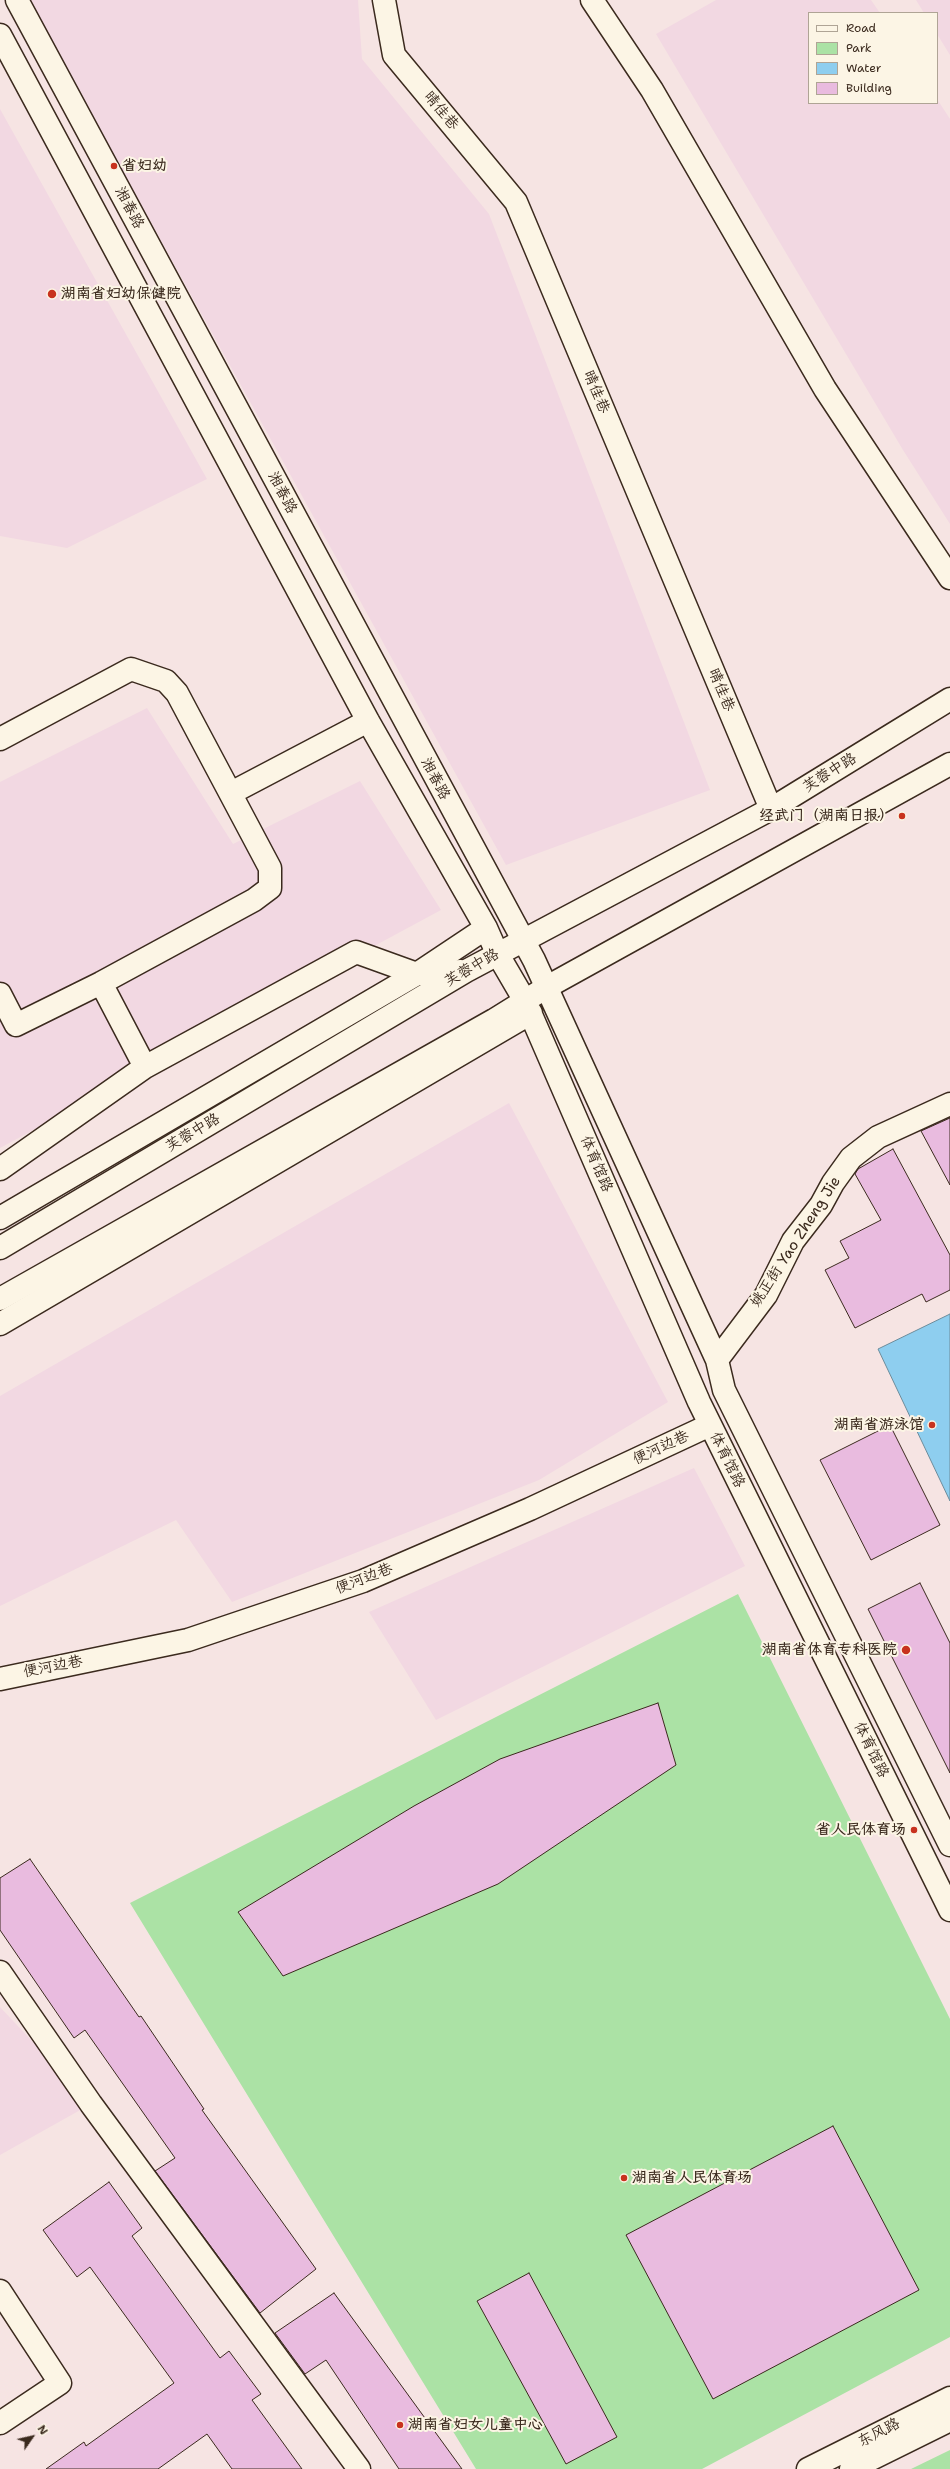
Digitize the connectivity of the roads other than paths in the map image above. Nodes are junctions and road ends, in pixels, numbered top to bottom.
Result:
1 (17, 0) edge
2 (384, 0) edge
3 (592, 0) edge
4 (0, 35) edge
5 (950, 578) edge
6 (950, 699) edge
7 (368, 721) junction
8 (0, 739) edge
9 (950, 764) edge
10 (231, 793) junction
11 (771, 809) junction
12 (486, 928) junction
13 (521, 940) junction
14 (497, 953) junction
15 (466, 971) junction
16 (416, 974) junction
17 (102, 982) junction
18 (547, 986) junction
19 (0, 994) edge
20 (528, 1007) junction
21 (145, 1067) junction
22 (950, 1104) edge
23 (0, 1169) edge
24 (0, 1218) edge
25 (0, 1248) edge
26 (0, 1299) edge
27 (0, 1324) edge
28 (717, 1360) junction
29 (710, 1426) junction
30 (0, 1679) edge
31 (950, 1845) edge
32 (950, 1910) edge
33 (0, 1972) edge
34 (0, 2291) edge
35 (950, 2398) edge
36 (950, 2420) edge
37 (0, 2423) edge
38 (359, 2469) edge
39 (808, 2469) edge
40 (851, 2469) edge

1 - 13 street, 湘春路
2 - 11 street, 晴佳巷
3 - 5 street
4 - 7 street, 湘春路
6 - 11 street, 芙蓉中路
7 - 10 street
7 - 12 street, 湘春路
8 - 10 street
9 - 18 street
10 - 17 street
11 - 13 street, 芙蓉中路
12 - 14 street, 湘春路
12 - 16 street
13 - 14 street, 芙蓉中路
13 - 18 street, 湘春路
14 - 15 street, 芙蓉中路
14 - 20 street, 湘春路
15 - 16 street
15 - 25 street, 芙蓉中路
16 - 21 street
16 - 24 street
17 - 19 street
17 - 21 street
18 - 20 street
18 - 28 street, 体育馆路
20 - 26 street
20 - 27 street
20 - 29 street, 体育馆路
21 - 23 street
22 - 28 street, 姚正街 Yao Zheng Jie
28 - 31 street, 体育馆路
29 - 30 street, 便河边巷
29 - 32 street, 体育馆路
33 - 38 street
34 - 37 street
35 - 39 street, 东风路
36 - 40 street, 东风路

